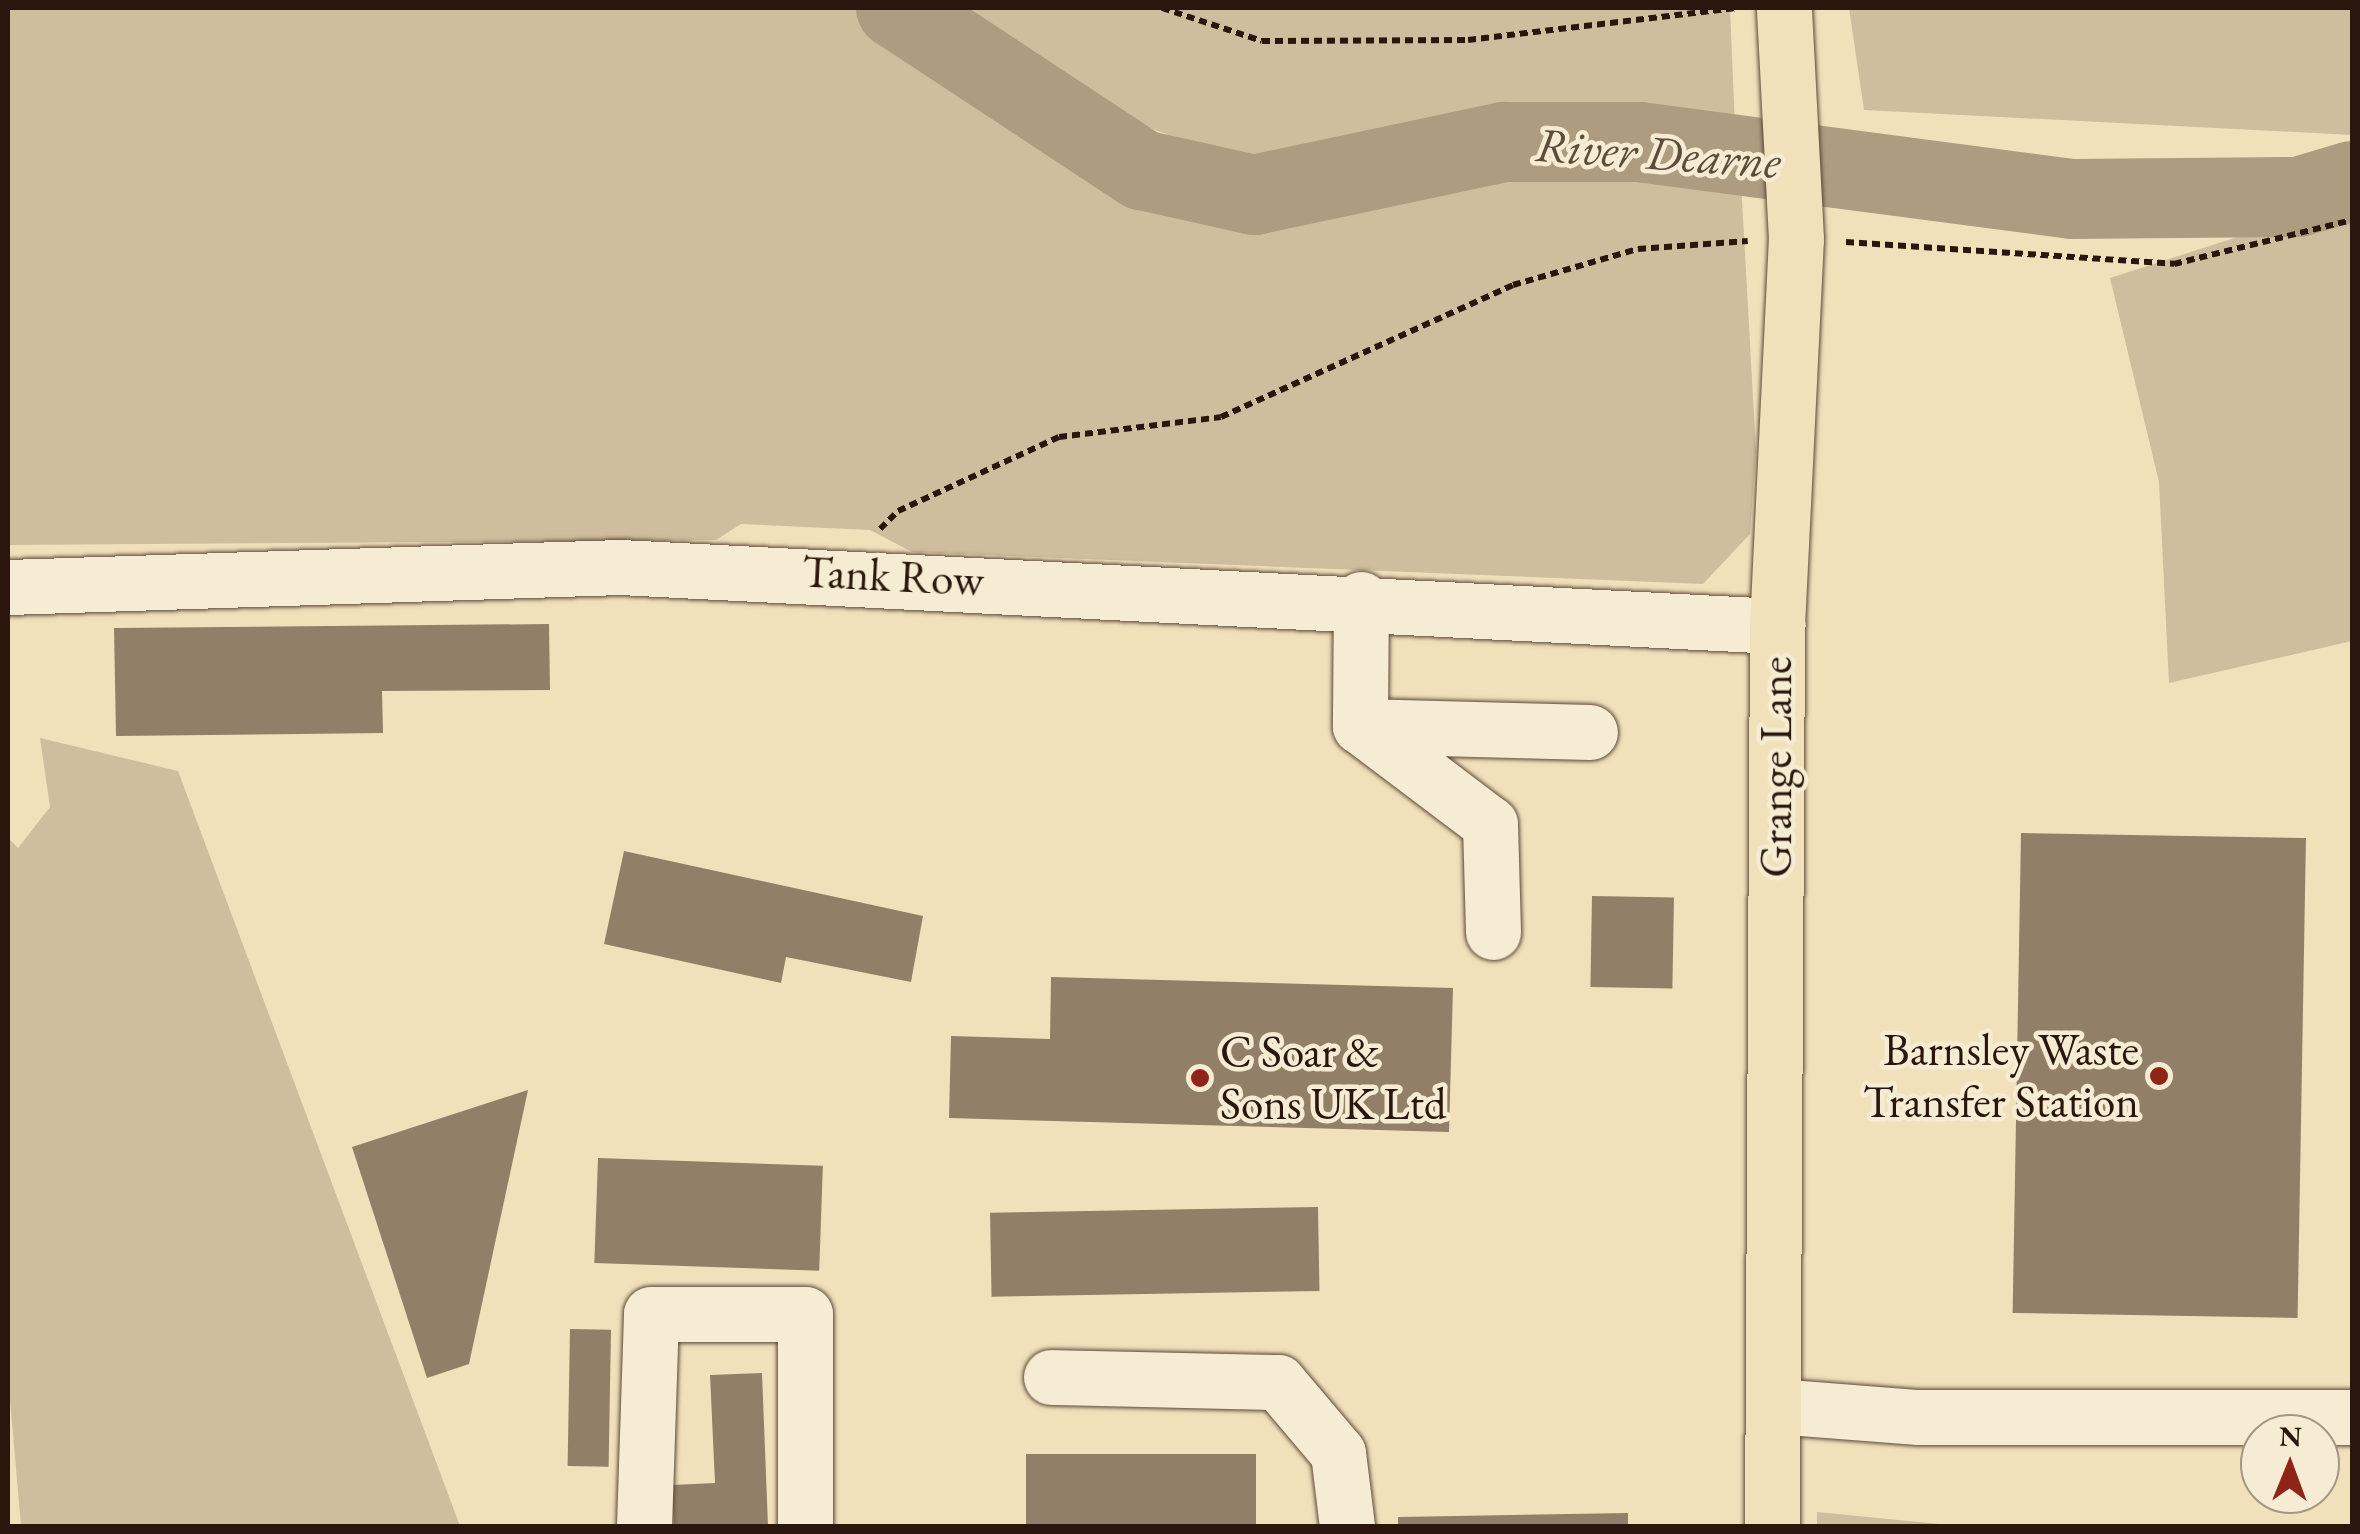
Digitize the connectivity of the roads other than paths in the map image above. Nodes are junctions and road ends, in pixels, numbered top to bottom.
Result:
1 (1784, 8) edge
2 (8, 587) edge
3 (1361, 599) junction
4 (1777, 626) junction
5 (1360, 726) junction
6 (1590, 732) dead end
7 (1493, 932) dead end
8 (1050, 1377) dead end
9 (1775, 1406) junction
10 (2352, 1417) edge
11 (644, 1526) edge
12 (805, 1526) edge
13 (1347, 1526) edge
14 (1772, 1526) edge

1 - 4 highway, Grange Lane
2 - 3 street, Tank Row
3 - 4 street, Tank Row
3 - 5 street
4 - 9 highway, Grange Lane
5 - 6 street
5 - 7 street
8 - 13 street
9 - 10 street
9 - 14 highway, Grange Lane
11 - 12 street

